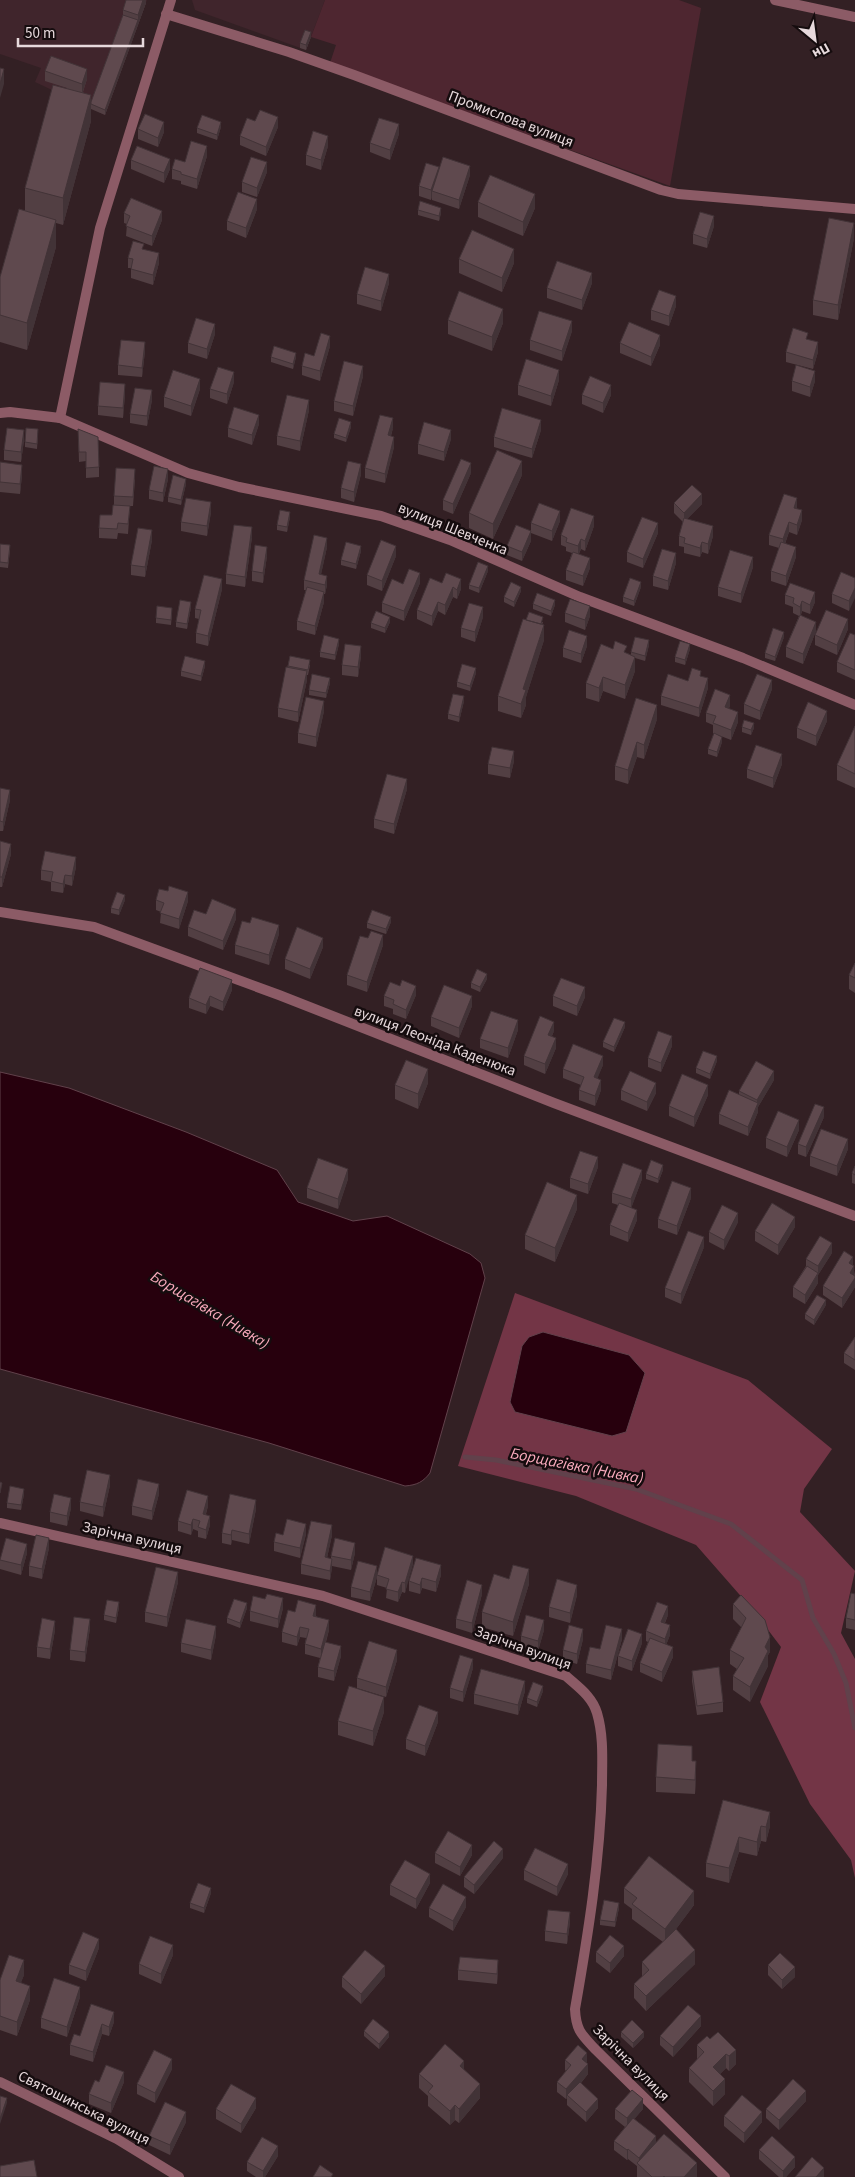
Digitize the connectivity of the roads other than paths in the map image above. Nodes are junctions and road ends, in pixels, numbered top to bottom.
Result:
1 (170, 0) edge
2 (775, 0) edge
3 (166, 14) junction
4 (855, 17) edge
5 (855, 209) edge
6 (0, 413) edge
7 (60, 418) junction
8 (855, 705) edge
9 (0, 912) edge
10 (855, 1216) edge
11 (0, 1523) edge
12 (0, 2082) edge
13 (179, 2177) edge
14 (725, 2177) edge

1 - 3 street
2 - 4 street
3 - 5 street, Промислова вулиця
3 - 7 street
6 - 7 street, вулиця Шевченка
7 - 8 street, вулиця Шевченка
9 - 10 street, вулиця Леоніда Каденюка
11 - 14 street, Зарічна вулиця
12 - 13 street, Святошинська вулиця

